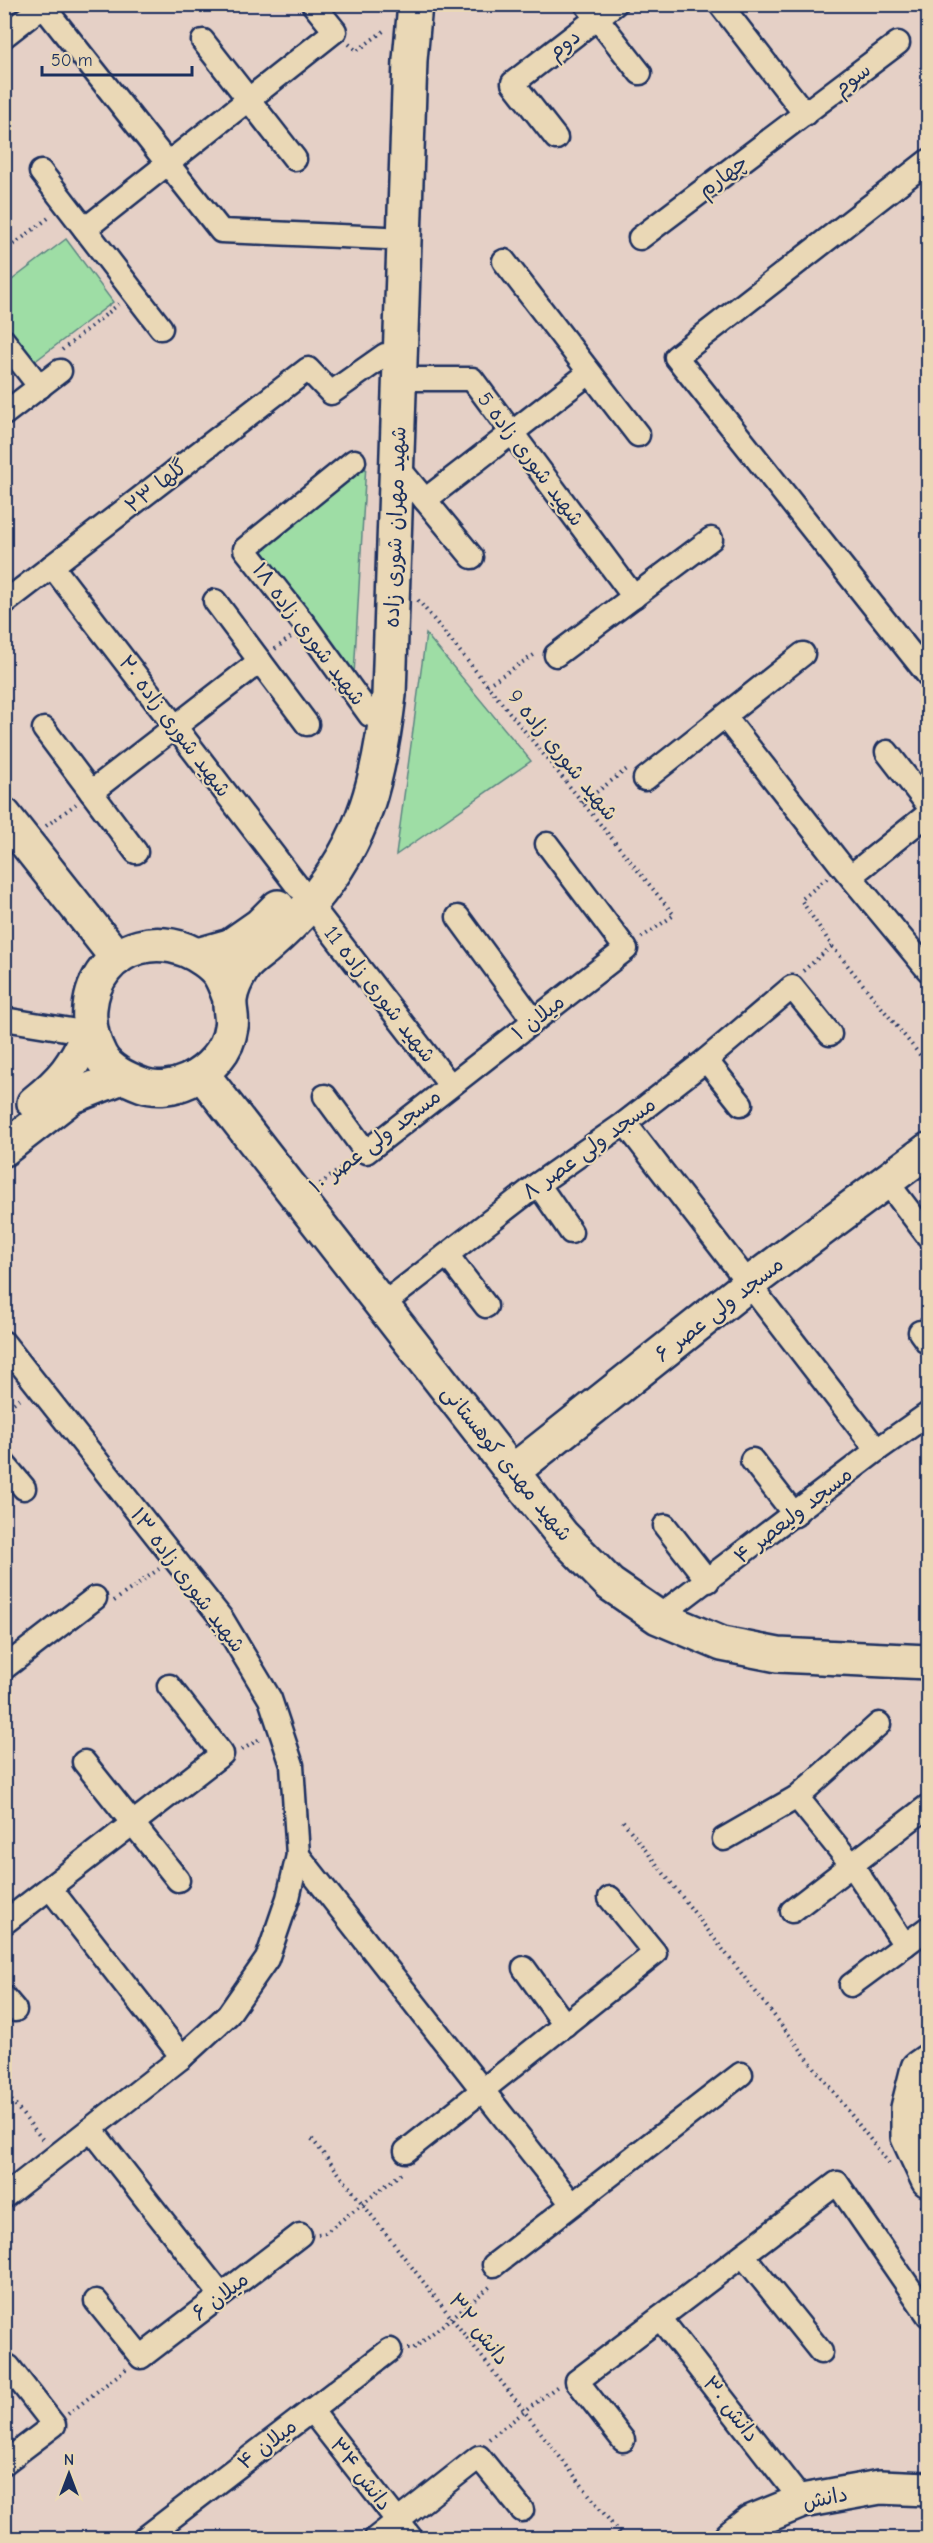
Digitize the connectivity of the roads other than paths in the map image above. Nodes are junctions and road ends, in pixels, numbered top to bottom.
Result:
1 (314, 4) edge
2 (615, 4) edge
3 (720, 4) edge
4 (44, 5) edge
5 (401, 11) edge
6 (591, 11) edge
7 (4, 36) edge
8 (203, 41) dead end
9 (898, 43) dead end
10 (640, 73) dead end
11 (249, 99) junction
12 (806, 114) junction
13 (556, 138) dead end
14 (295, 159) dead end
15 (928, 161) edge
16 (167, 164) junction
17 (41, 172) dead end
18 (84, 229) junction
19 (386, 238) junction
20 (640, 238) dead end
21 (504, 261) dead end
22 (161, 328) dead end
23 (4, 341) edge
24 (392, 367) junction
25 (60, 371) dead end
26 (589, 373) junction
27 (35, 381) junction
28 (4, 414) edge
29 (512, 433) junction
30 (638, 435) dead end
31 (354, 461) dead end
32 (397, 466) junction
33 (425, 500) junction
34 (711, 539) dead end
35 (472, 557) dead end
36 (52, 566) junction
37 (634, 597) junction
38 (215, 601) dead end
39 (4, 603) edge
40 (803, 654) dead end
41 (556, 656) road end
42 (260, 661) junction
43 (928, 675) edge
44 (369, 715) junction
45 (725, 717) junction
46 (307, 724) dead end
47 (175, 727) junction
48 (44, 729) dead end
49 (887, 753) dead end
50 (645, 779) road end
51 (91, 792) junction
52 (928, 805) edge
53 (928, 814) edge
54 (4, 815) edge
55 (548, 844) dead end
56 (136, 852) dead end
57 (847, 870) junction
58 (304, 895) junction
59 (458, 917) dead end
60 (198, 955) junction
61 (117, 958) junction
62 (928, 970) edge
63 (230, 999) junction
64 (4, 1019) edge
65 (534, 1021) junction
66 (89, 1033) junction
67 (830, 1034) dead end
68 (706, 1060) junction
69 (202, 1074) junction
70 (122, 1077) junction
71 (450, 1085) junction
72 (325, 1096) dead end
73 (741, 1104) dead end
74 (625, 1123) junction
75 (4, 1126) edge
76 (4, 1149) edge
77 (928, 1150) edge
78 (887, 1182) junction
79 (538, 1184) junction
80 (571, 1232) dead end
81 (928, 1236) edge
82 (447, 1255) junction
83 (750, 1283) junction
84 (382, 1305) junction
85 (486, 1306) dead end
86 (4, 1343) edge
87 (928, 1414) edge
88 (877, 1450) junction
89 (752, 1460) dead end
90 (4, 1464) edge
91 (512, 1472) junction
92 (24, 1488) dead end
93 (795, 1515) junction
94 (665, 1526) dead end
95 (708, 1581) junction
96 (95, 1598) road end
97 (658, 1617) junction
98 (928, 1662) edge
99 (4, 1668) edge
100 (170, 1686) dead end
101 (879, 1724) dead end
102 (84, 1762) dead end
103 (797, 1797) junction
104 (928, 1806) edge
105 (133, 1823) junction
106 (724, 1839) dead end
107 (298, 1856) junction
108 (852, 1865) junction
109 (178, 1880) dead end
110 (50, 1888) junction
111 (610, 1898) dead end
112 (792, 1911) dead end
113 (4, 1923) edge
114 (928, 1928) edge
115 (906, 1945) junction
116 (524, 1968) dead end
117 (850, 1985) dead end
118 (565, 2025) junction
119 (182, 2057) junction
120 (928, 2061) edge
121 (741, 2074) dead end
122 (482, 2090) junction
123 (91, 2129) junction
124 (406, 2151) road end
125 (922, 2188) edge
126 (4, 2197) edge
127 (572, 2204) junction
128 (300, 2235) road end
129 (743, 2255) junction
130 (494, 2265) road end
131 (221, 2295) junction
132 (96, 2301) dead end
133 (928, 2315) edge
134 (660, 2318) junction
135 (390, 2350) road end
136 (820, 2352) dead end
137 (9, 2367) dead end
138 (311, 2410) junction
139 (622, 2440) dead end
140 (4, 2463) edge
141 (928, 2482) edge
142 (802, 2500) junction
143 (522, 2510) dead end
144 (404, 2530) edge
145 (145, 2538) edge
146 (376, 2538) edge
147 (731, 2538) edge

1 - 11 street
2 - 6 street, دوم
3 - 12 street
4 - 7 street
4 - 16 street
5 - 19 street, شهید مهران شوری زاده
5 - 24 street, شهید مهران شوری زاده
6 - 10 street
6 - 13 street, دوم
8 - 11 street
9 - 12 street, سوم
11 - 14 street
11 - 16 street
12 - 20 street, چهارم
15 - 43 street
16 - 18 street
16 - 19 street
17 - 18 street
18 - 22 street
19 - 24 street, شهید مهران شوری زاده
21 - 26 street
23 - 27 street
24 - 29 street, شهید شوری زاده 5
24 - 32 street, شهید مهران شوری زاده
24 - 36 street, گلها ۲۳
24 - 44 street, شهید مهران شوری زاده
25 - 27 street
26 - 29 street
26 - 30 street
27 - 28 street
29 - 33 street
29 - 37 street, شهید شوری زاده 5
31 - 44 street, شهید شوری زاده ۱۸
32 - 33 street
32 - 58 street, شهید مهران شوری زاده
33 - 35 street
34 - 37 street
36 - 39 street, گلها ۲۳
36 - 47 street, شهید شوری زاده ۲۰
37 - 41 street
38 - 42 street
40 - 45 street
42 - 46 street
42 - 47 street
44 - 58 street, شهید مهران شوری زاده
45 - 50 street
45 - 57 street
47 - 51 street
47 - 58 street, شهید شوری زاده ۲۰
48 - 51 street
49 - 52 street
51 - 56 street
53 - 57 street
54 - 61 street
55 - 65 street, میلان ۱
57 - 62 street
58 - 60 street, شهید مهران شوری زاده
58 - 63 street, شهید مهران شوری زاده
58 - 71 street, شهید شوری زاده 11
59 - 65 street
60 - 61 street
60 - 63 street
61 - 66 street
63 - 69 street
64 - 66 street
65 - 71 street, میلان ۱
66 - 70 street
66 - 75 street
67 - 68 street, مسجد ولی عصر ۸
68 - 73 street
68 - 74 street, مسجد ولی عصر ۸
69 - 70 street
69 - 84 street, شهید مهدی کوهستانی
70 - 76 street
71 - 72 street, مسجد ولی عصر ۱۰
74 - 79 street, مسجد ولی عصر ۸
74 - 83 street
77 - 78 street, مسجد ولی عصر ۶
78 - 81 street
78 - 83 street, مسجد ولی عصر ۶
79 - 80 street
79 - 82 street, مسجد ولی عصر ۸
82 - 84 street, مسجد ولی عصر ۸
82 - 85 street
83 - 88 street
83 - 91 street, مسجد ولی عصر ۶
84 - 91 street, شهید مهدی کوهستانی
86 - 107 street, شهید شوری زاده ۱۳
87 - 88 street, مسجد ولیعصر ۴
88 - 93 street, مسجد ولیعصر ۴
89 - 93 street
90 - 92 street
91 - 97 street, شهید مهدی کوهستانی
93 - 95 street, مسجد ولیعصر ۴
94 - 95 street
95 - 97 street, مسجد ولیعصر ۴
96 - 99 street
97 - 98 street, شهید مهدی کوهستانی
100 - 105 street
101 - 103 street
102 - 105 street
103 - 106 street
103 - 108 street
104 - 108 street
105 - 109 street
105 - 110 street
107 - 119 street, شهید شوری زاده ۱۳
107 - 122 street
108 - 112 street
108 - 115 street
110 - 113 street
110 - 119 street
111 - 118 street
114 - 115 street
115 - 117 street
116 - 118 street
118 - 122 street
119 - 123 street, شهید شوری زاده ۱۳
120 - 125 street
121 - 127 street
122 - 124 street
122 - 127 street
123 - 126 street, شهید شوری زاده ۱۳
123 - 131 street
127 - 130 street
128 - 131 street, میلان ۶
129 - 133 street
129 - 134 street
129 - 136 street
131 - 132 street, میلان ۶
134 - 139 street
134 - 142 street, دانش ۳۰
135 - 138 street, میلان ۴
137 - 140 street
138 - 144 street, دانش ۳۴
138 - 145 street, میلان ۴
141 - 142 street, دانش
142 - 147 street, دانش
143 - 144 street
144 - 146 street

